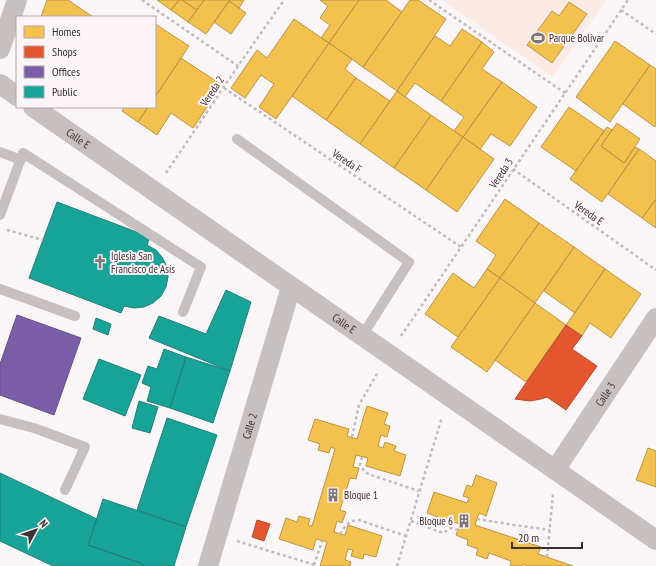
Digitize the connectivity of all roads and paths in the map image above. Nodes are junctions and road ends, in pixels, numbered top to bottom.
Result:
1 (17, 0) edge
2 (142, 0) edge
3 (284, 0) edge
4 (429, 0) edge
5 (628, 0) edge
6 (621, 10) junction
7 (656, 34) edge
8 (0, 49) edge
9 (238, 66) junction
10 (0, 84) edge
11 (224, 88) junction
12 (565, 94) junction
13 (16, 95) edge
14 (34, 108) edge
15 (237, 139) dead end
16 (0, 152) edge
17 (20, 160) junction
18 (513, 169) junction
19 (154, 191) junction
20 (0, 215) edge
21 (0, 228) edge
22 (43, 240) dead end
23 (461, 247) junction
24 (656, 270) edge
25 (291, 287) junction
26 (0, 290) edge
27 (183, 312) dead end
28 (75, 316) dead end
29 (656, 318) edge
30 (362, 336) junction
31 (388, 354) junction
32 (448, 396) junction
33 (0, 418) edge
34 (352, 437) dead end
35 (362, 457) dead end
36 (555, 470) junction
37 (65, 490) dead end
38 (419, 491) junction
39 (477, 519) dead end
40 (411, 521) junction
41 (458, 530) dead end
42 (550, 530) junction
43 (340, 534) dead end
44 (218, 535) junction
45 (406, 536) junction
46 (656, 540) edge
47 (322, 541) dead end
48 (548, 558) dead end
49 (314, 565) edge
50 (208, 566) edge
51 (397, 566) edge

1 - 8 street
2 - 9 path
3 - 9 path, Vereda 2
4 - 12 path
5 - 6 path, Vereda 3
6 - 7 path
6 - 12 path, Vereda 3
9 - 11 path, Vereda 2
10 - 13 street
11 - 19 path, Vereda 2
11 - 23 path, Vereda F
12 - 18 path, Vereda 3
14 - 19 street, Calle E
15 - 30 lane
16 - 17 lane
17 - 20 lane
17 - 27 lane
18 - 23 path, Vereda 3
18 - 24 path, Vereda E
19 - 25 street, Calle E
21 - 22 path
23 - 31 path, Vereda 3
25 - 30 street, Calle E
25 - 44 street, Calle 2
26 - 28 lane
29 - 36 street, Calle 3
30 - 31 street, Calle E
31 - 32 street, Calle E
31 - 34 path, Vereda 3
32 - 36 street, Calle E
32 - 38 path
33 - 37 lane
35 - 38 path
36 - 42 path
36 - 46 street, Calle E
38 - 40 path
39 - 42 path
40 - 41 path
40 - 45 path
42 - 48 path
43 - 45 path
44 - 49 path
44 - 50 street, Calle 2
45 - 51 path
47 - 49 path

